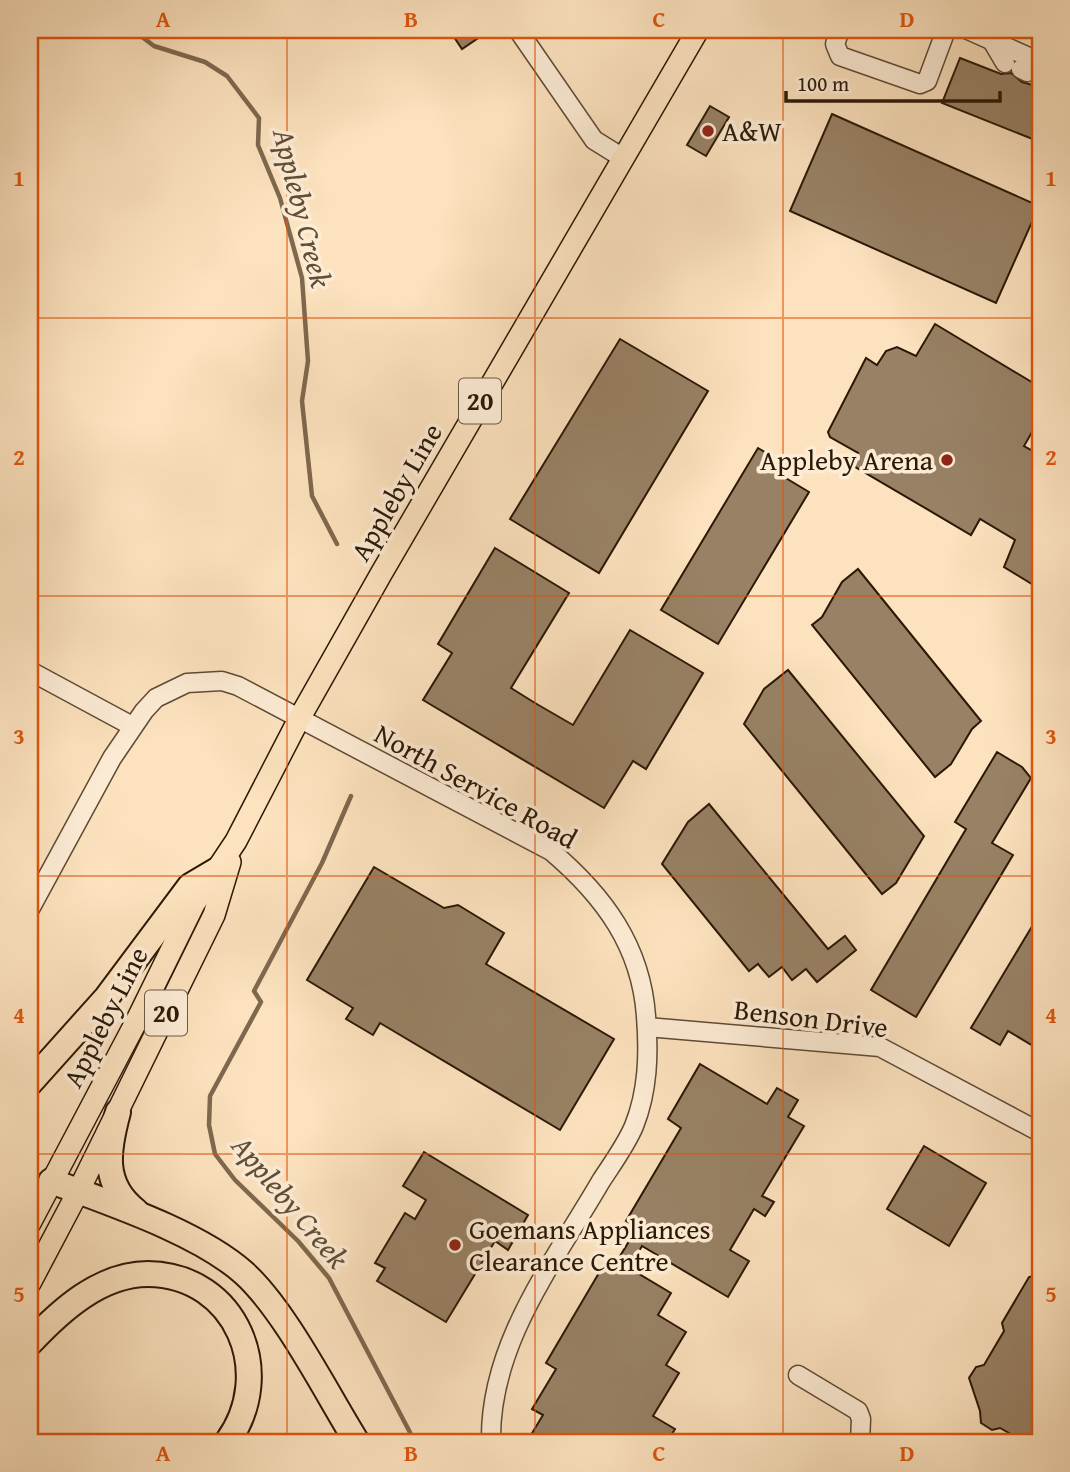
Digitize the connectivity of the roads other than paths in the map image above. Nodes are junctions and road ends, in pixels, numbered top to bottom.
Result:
1 (518, 30) edge
2 (698, 30) edge
3 (840, 30) edge
4 (946, 30) edge
5 (969, 30) edge
6 (992, 41) junction
7 (1040, 64) edge
8 (623, 158) junction
9 (30, 671) edge
10 (299, 719) junction
11 (132, 726) junction
12 (236, 841) junction
13 (216, 870) junction
14 (30, 909) edge
15 (647, 1027) junction
16 (30, 1083) edge
17 (118, 1112) junction
18 (1034, 1129) dead end
19 (51, 1181) junction
20 (78, 1192) junction
21 (148, 1220) junction
22 (30, 1223) edge
23 (30, 1283) edge
24 (30, 1343) edge
25 (799, 1375) dead end
26 (227, 1442) edge
27 (357, 1442) edge
28 (491, 1442) edge
29 (860, 1442) edge

1 - 8 street
2 - 8 main road, Appleby Line / 20
3 - 4 street
5 - 6 street
6 - 7 street
6 - 7 street
8 - 10 main road, Appleby Line / 20
9 - 11 street
10 - 11 street, North Service Road
10 - 12 main road, Appleby Line / 20
10 - 15 street, North Service Road
11 - 14 street, North Service Road
12 - 13 main road, Appleby Line / 20
12 - 17 main road, Appleby Line / 20
13 - 16 highway
13 - 19 main road, Appleby Line / 20
15 - 18 street, Benson Drive
15 - 28 street, North Service Road
17 - 20 main road, Appleby Line / 20
17 - 21 highway
19 - 20 highway
19 - 22 main road, Appleby Line / 20
20 - 21 highway
20 - 23 main road, Appleby Line / 20
21 - 27 highway
24 - 26 highway
25 - 29 street

